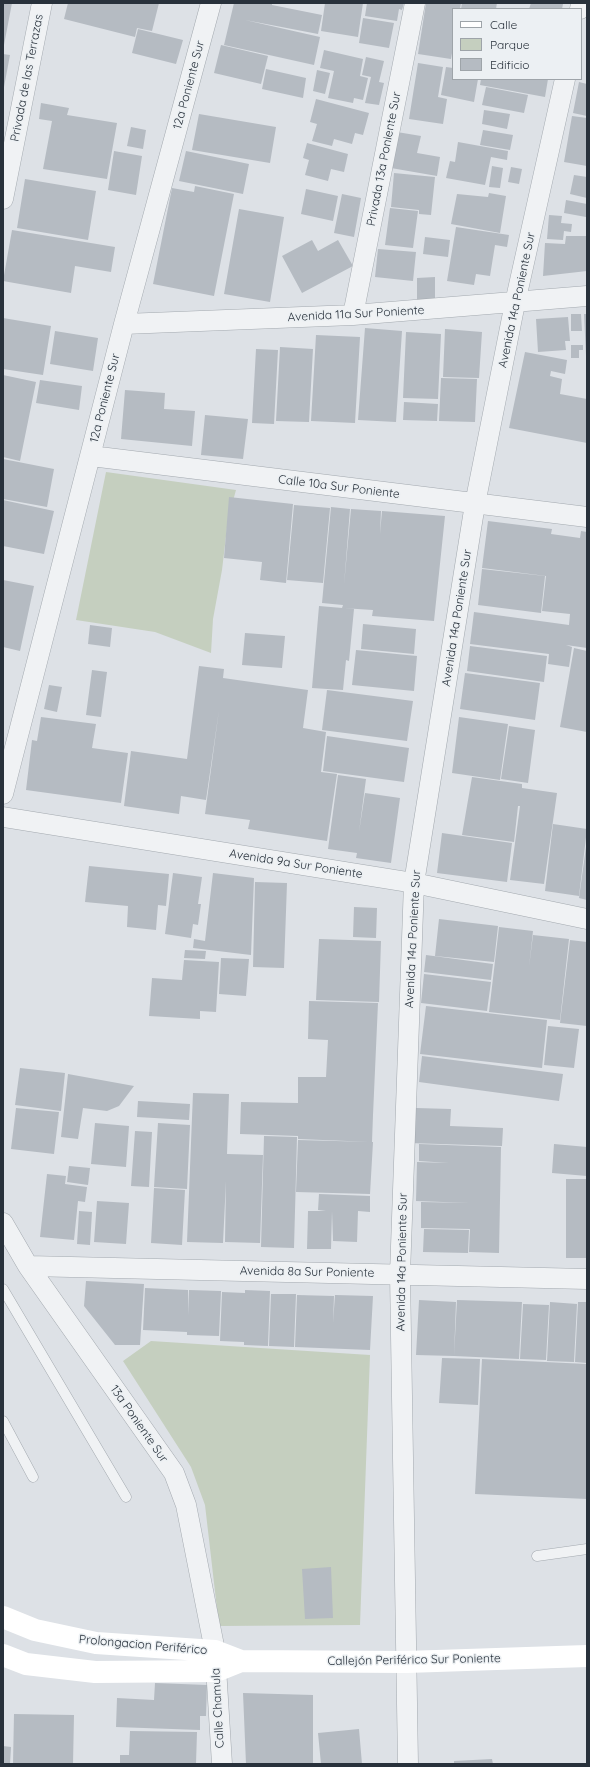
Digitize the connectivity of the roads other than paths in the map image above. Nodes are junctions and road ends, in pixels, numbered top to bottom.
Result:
1 (42, 3) edge
2 (211, 3) edge
3 (415, 3) edge
4 (565, 80) edge
5 (3, 199) edge
6 (587, 296) edge
7 (515, 303) junction
8 (353, 315) junction
9 (124, 324) junction
10 (91, 456) junction
11 (475, 504) junction
12 (587, 517) edge
13 (3, 794) edge
14 (3, 817) edge
15 (414, 883) junction
16 (587, 919) edge
17 (4, 1226) edge
18 (28, 1266) junction
19 (400, 1274) junction
20 (587, 1279) edge
21 (3, 1289) edge
22 (3, 1421) edge
23 (33, 1477) dead end
24 (126, 1497) dead end
25 (587, 1549) edge
26 (537, 1556) dead end
27 (3, 1617) edge
28 (3, 1655) edge
29 (587, 1656) edge
30 (215, 1661) junction
31 (406, 1662) junction
32 (222, 1764) edge
33 (408, 1764) edge

1 - 5 street, Privada de las Terrazas
2 - 9 street, 12a Poniente Sur
3 - 8 street, Privada 13a Poniente Sur
4 - 7 street, Avenida 14a Poniente Sur
6 - 7 street, Avenida 11a Sur Poniente
7 - 8 street, Avenida 11a Sur Poniente
7 - 11 street, Avenida 14a Poniente Sur
8 - 9 street, Avenida 11a Sur Poniente
9 - 10 street, 12a Poniente Sur
10 - 11 street, Calle 10a Sur Poniente
10 - 13 street, 12a Poniente Sur
11 - 12 street, Calle 10a Sur Poniente
11 - 15 street, Avenida 14a Poniente Sur
14 - 15 street, Avenida 9a Sur Poniente
15 - 16 street, Avenida 9a Sur Poniente
15 - 19 street, Avenida 14a Poniente Sur
17 - 18 street, 13a Poniente Sur
18 - 19 street, Avenida 8a Sur Poniente
18 - 30 street, 13a Poniente Sur
19 - 20 street, Avenida 8a Sur Poniente
19 - 31 street, Avenida 14a Poniente Sur
21 - 24 lane
22 - 23 lane
25 - 26 lane
27 - 30 main road, Prolongacion Periférico
28 - 30 main road, Callejón Periférico Sur Poniente
29 - 31 main road, Callejón Periférico Sur Poniente
30 - 31 main road, Callejón Periférico Sur Poniente
30 - 32 street, Calle Chamula
31 - 33 street, Avenida 14a Poniente Sur

